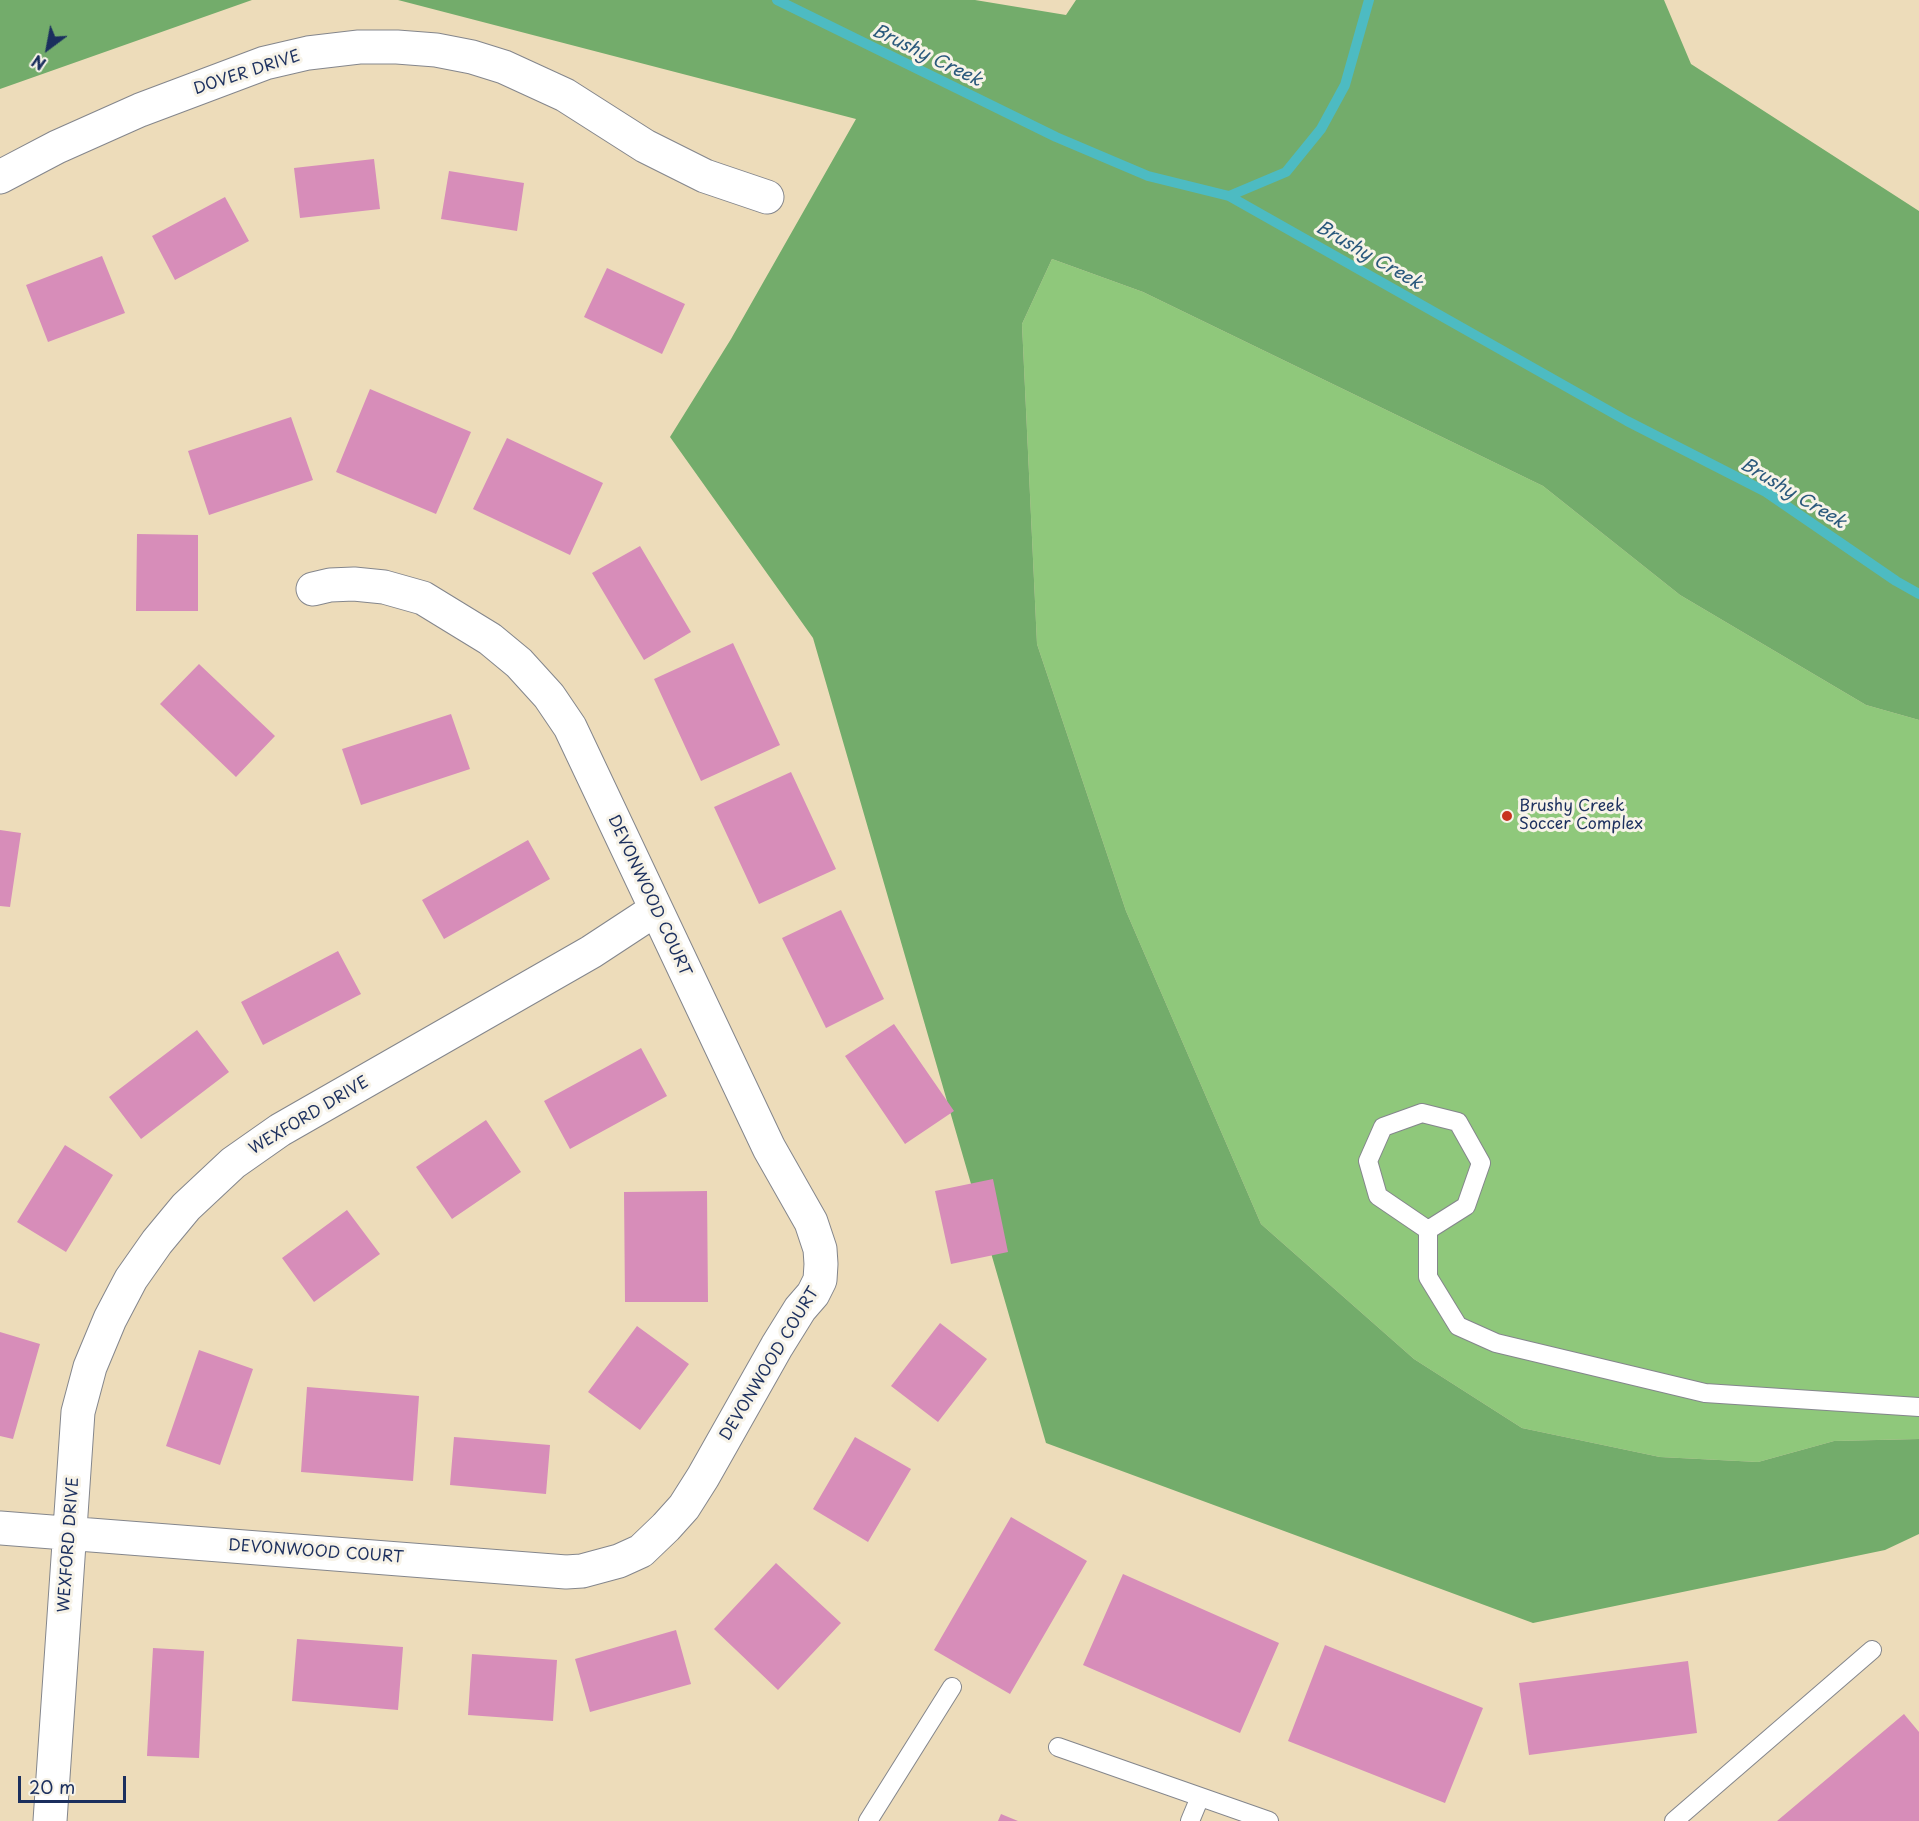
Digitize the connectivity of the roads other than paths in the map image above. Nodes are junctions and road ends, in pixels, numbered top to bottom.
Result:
1 (0, 177) edge
2 (767, 197) dead end
3 (313, 589) dead end
4 (655, 910) junction
5 (1428, 1230) junction
6 (1919, 1407) edge
7 (0, 1528) edge
8 (69, 1533) junction
9 (1872, 1650) dead end
10 (952, 1687) dead end
11 (1058, 1747) dead end
12 (1200, 1797) junction
13 (50, 1821) edge
14 (868, 1821) edge
15 (1190, 1821) edge
16 (1269, 1821) edge
17 (1674, 1821) edge

1 - 2 street, DOVER DRIVE
3 - 4 street, DEVONWOOD COURT
4 - 8 street, WEXFORD DRIVE
4 - 8 street, DEVONWOOD COURT
5 - 5 lane
5 - 6 lane
7 - 8 street, DEVONWOOD COURT
8 - 13 street, WEXFORD DRIVE
9 - 17 lane
10 - 14 lane
11 - 12 lane
12 - 15 lane
12 - 16 lane

